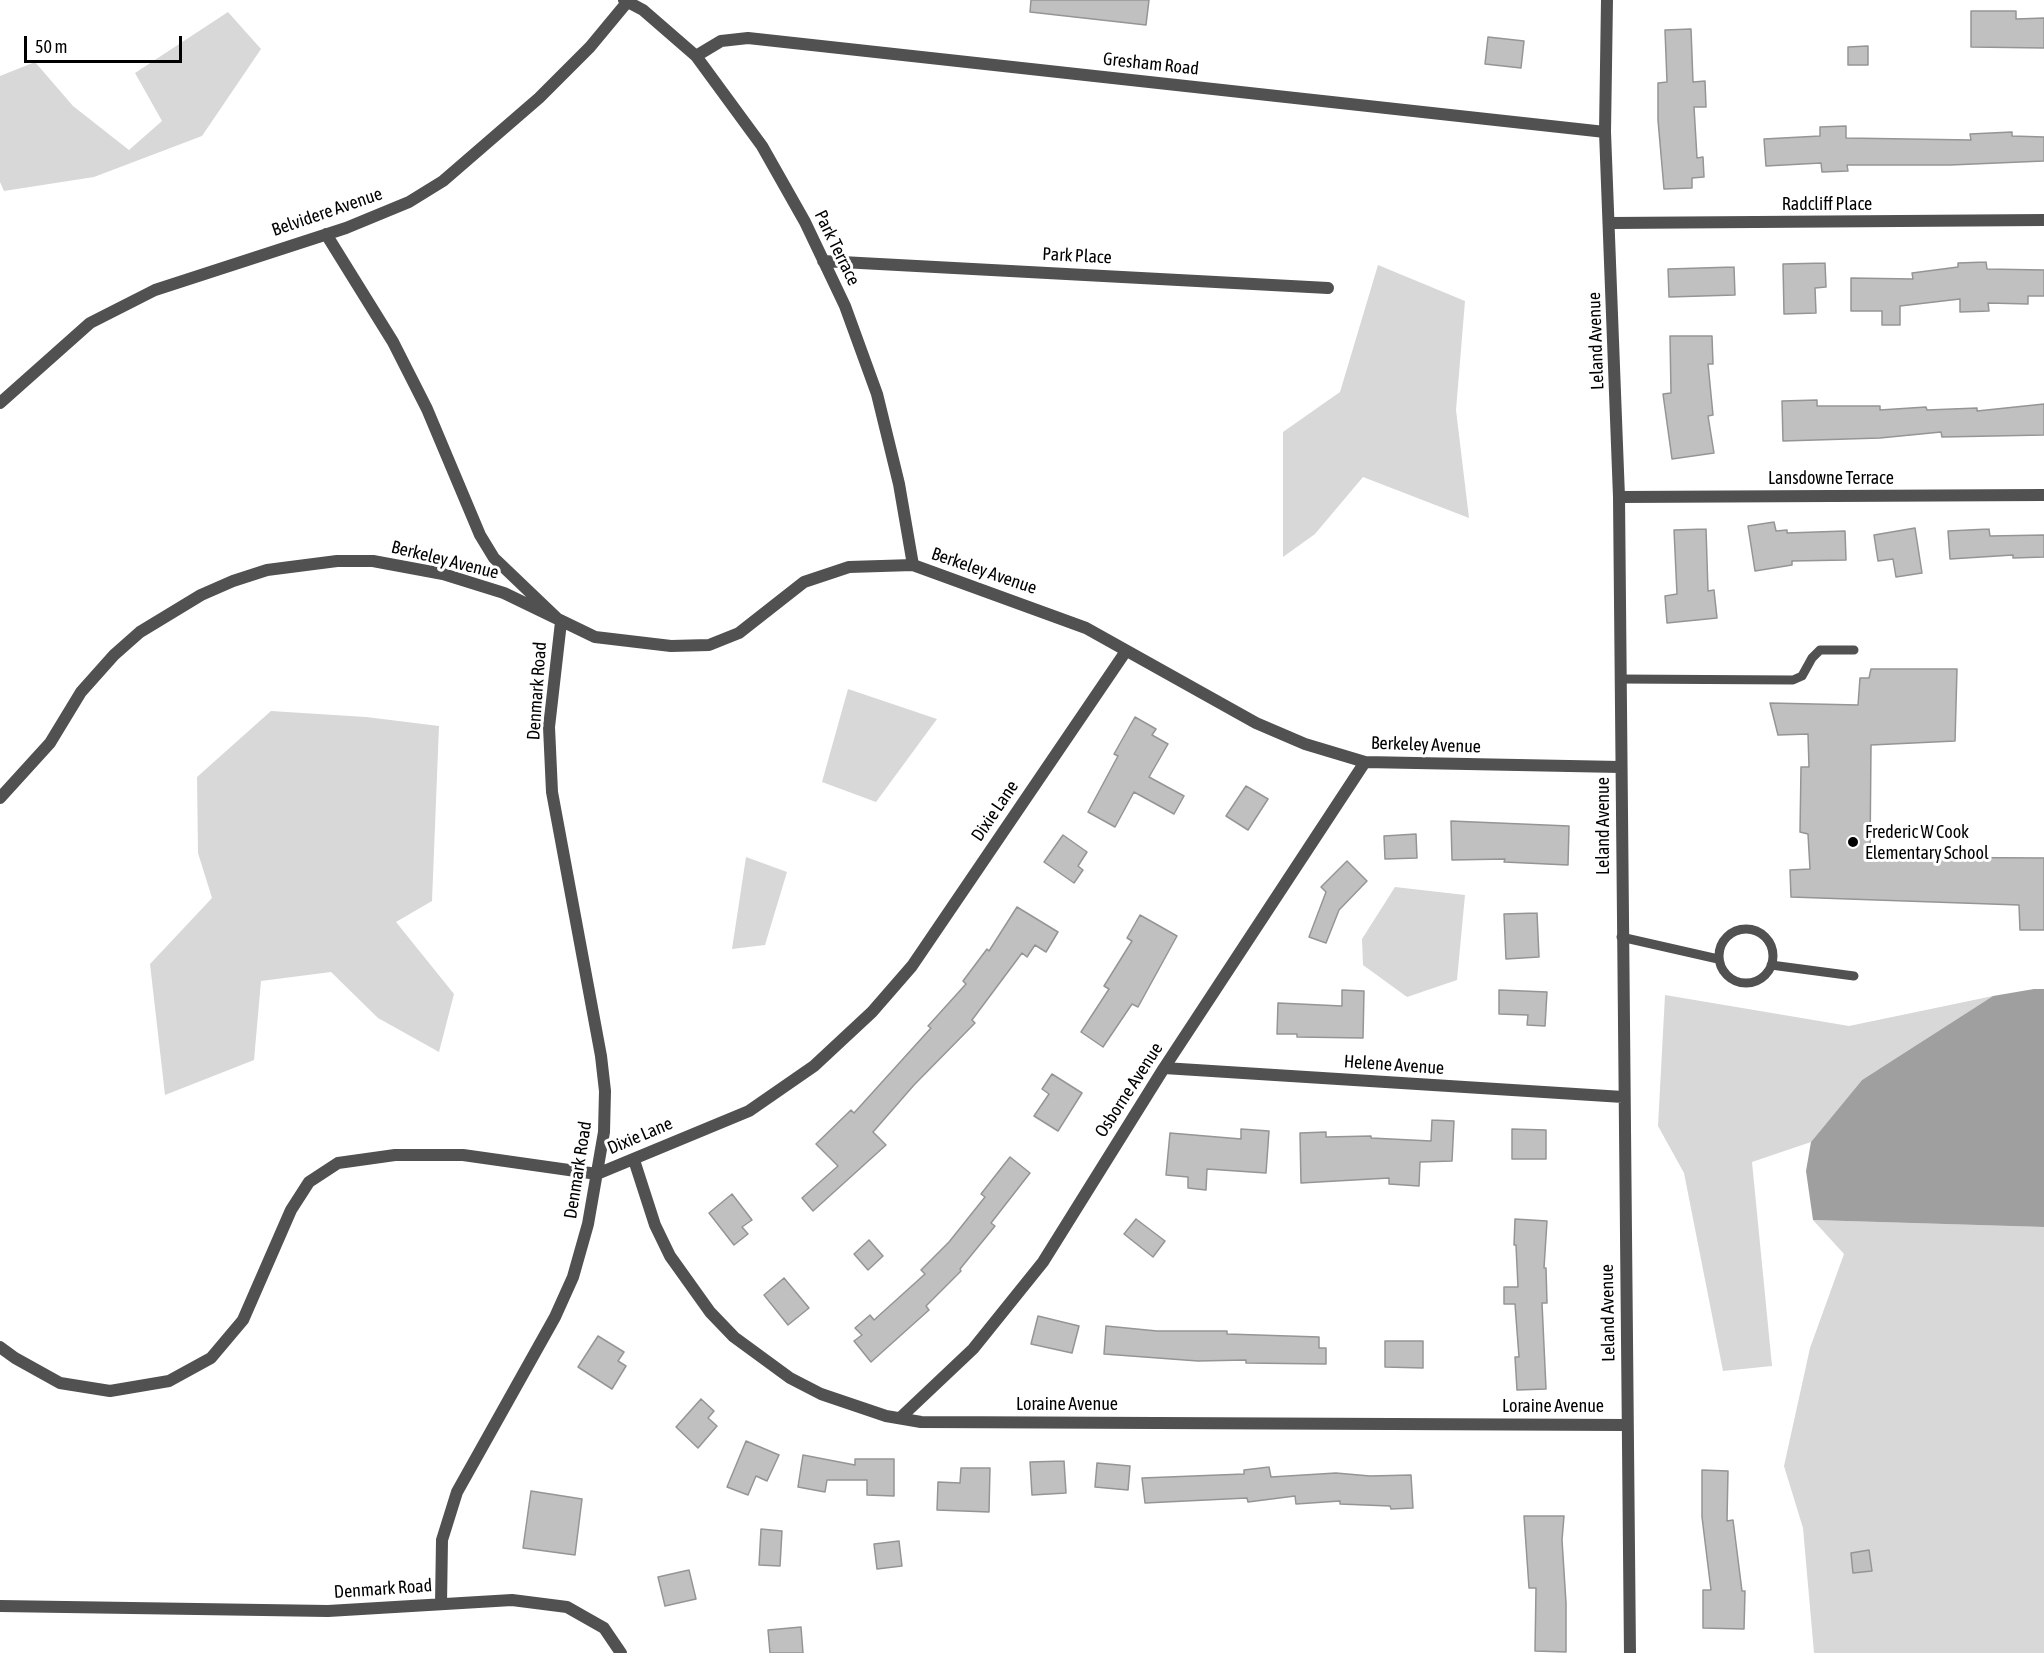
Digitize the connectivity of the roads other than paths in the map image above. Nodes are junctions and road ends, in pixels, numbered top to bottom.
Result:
1 (1606, 0) edge
2 (627, 1) edge
3 (696, 56) junction
4 (1605, 132) junction
5 (2044, 220) edge
6 (1611, 223) junction
7 (326, 234) junction
8 (823, 261) junction
9 (1328, 288) dead end
10 (0, 403) edge
11 (2044, 495) edge
12 (1619, 498) junction
13 (913, 565) junction
14 (561, 622) junction
15 (1854, 650) dead end
16 (1126, 651) junction
17 (1620, 679) junction
18 (1365, 762) junction
19 (1620, 768) junction
20 (0, 798) edge
21 (1622, 937) junction
22 (1718, 959) junction
23 (1771, 965) junction
24 (1854, 976) dead end
25 (1164, 1068) junction
26 (1623, 1097) junction
27 (634, 1160) junction
28 (597, 1174) junction
29 (0, 1347) edge
30 (900, 1418) junction
31 (1627, 1425) junction
32 (441, 1605) junction
33 (0, 1606) edge
34 (621, 1653) edge
35 (1630, 1653) edge

1 - 4 street, Leland Avenue
2 - 3 street, Park Terrace
2 - 7 street, Belvidere Avenue
3 - 4 street, Gresham Road
3 - 8 street, Park Terrace
4 - 6 street, Leland Avenue
5 - 6 street, Radcliff Place
6 - 12 street, Leland Avenue
7 - 10 street, Belvidere Avenue
7 - 14 street, Denmark Road
8 - 9 street, Park Place
8 - 13 street, Park Terrace
11 - 12 street, Lansdowne Terrace
12 - 17 street, Leland Avenue
13 - 14 street, Berkeley Avenue
13 - 16 street, Berkeley Avenue
14 - 20 street, Berkeley Avenue
14 - 28 street, Denmark Road
15 - 17 lane
16 - 18 street, Berkeley Avenue
16 - 27 street, Dixie Lane
17 - 19 street, Leland Avenue
18 - 19 street, Berkeley Avenue
18 - 25 street, Osborne Avenue
19 - 21 street, Leland Avenue
21 - 22 lane
21 - 26 street, Leland Avenue
22 - 23 lane
22 - 23 lane
23 - 24 lane
25 - 26 street, Helene Avenue
25 - 30 street, Osborne Avenue
26 - 31 street, Leland Avenue
27 - 28 street, Dixie Lane
27 - 30 street, Loraine Avenue
28 - 29 street, Dixie Lane
28 - 32 street, Denmark Road
30 - 31 street, Loraine Avenue
31 - 35 street, Leland Avenue
32 - 33 street, Denmark Road
32 - 34 street

